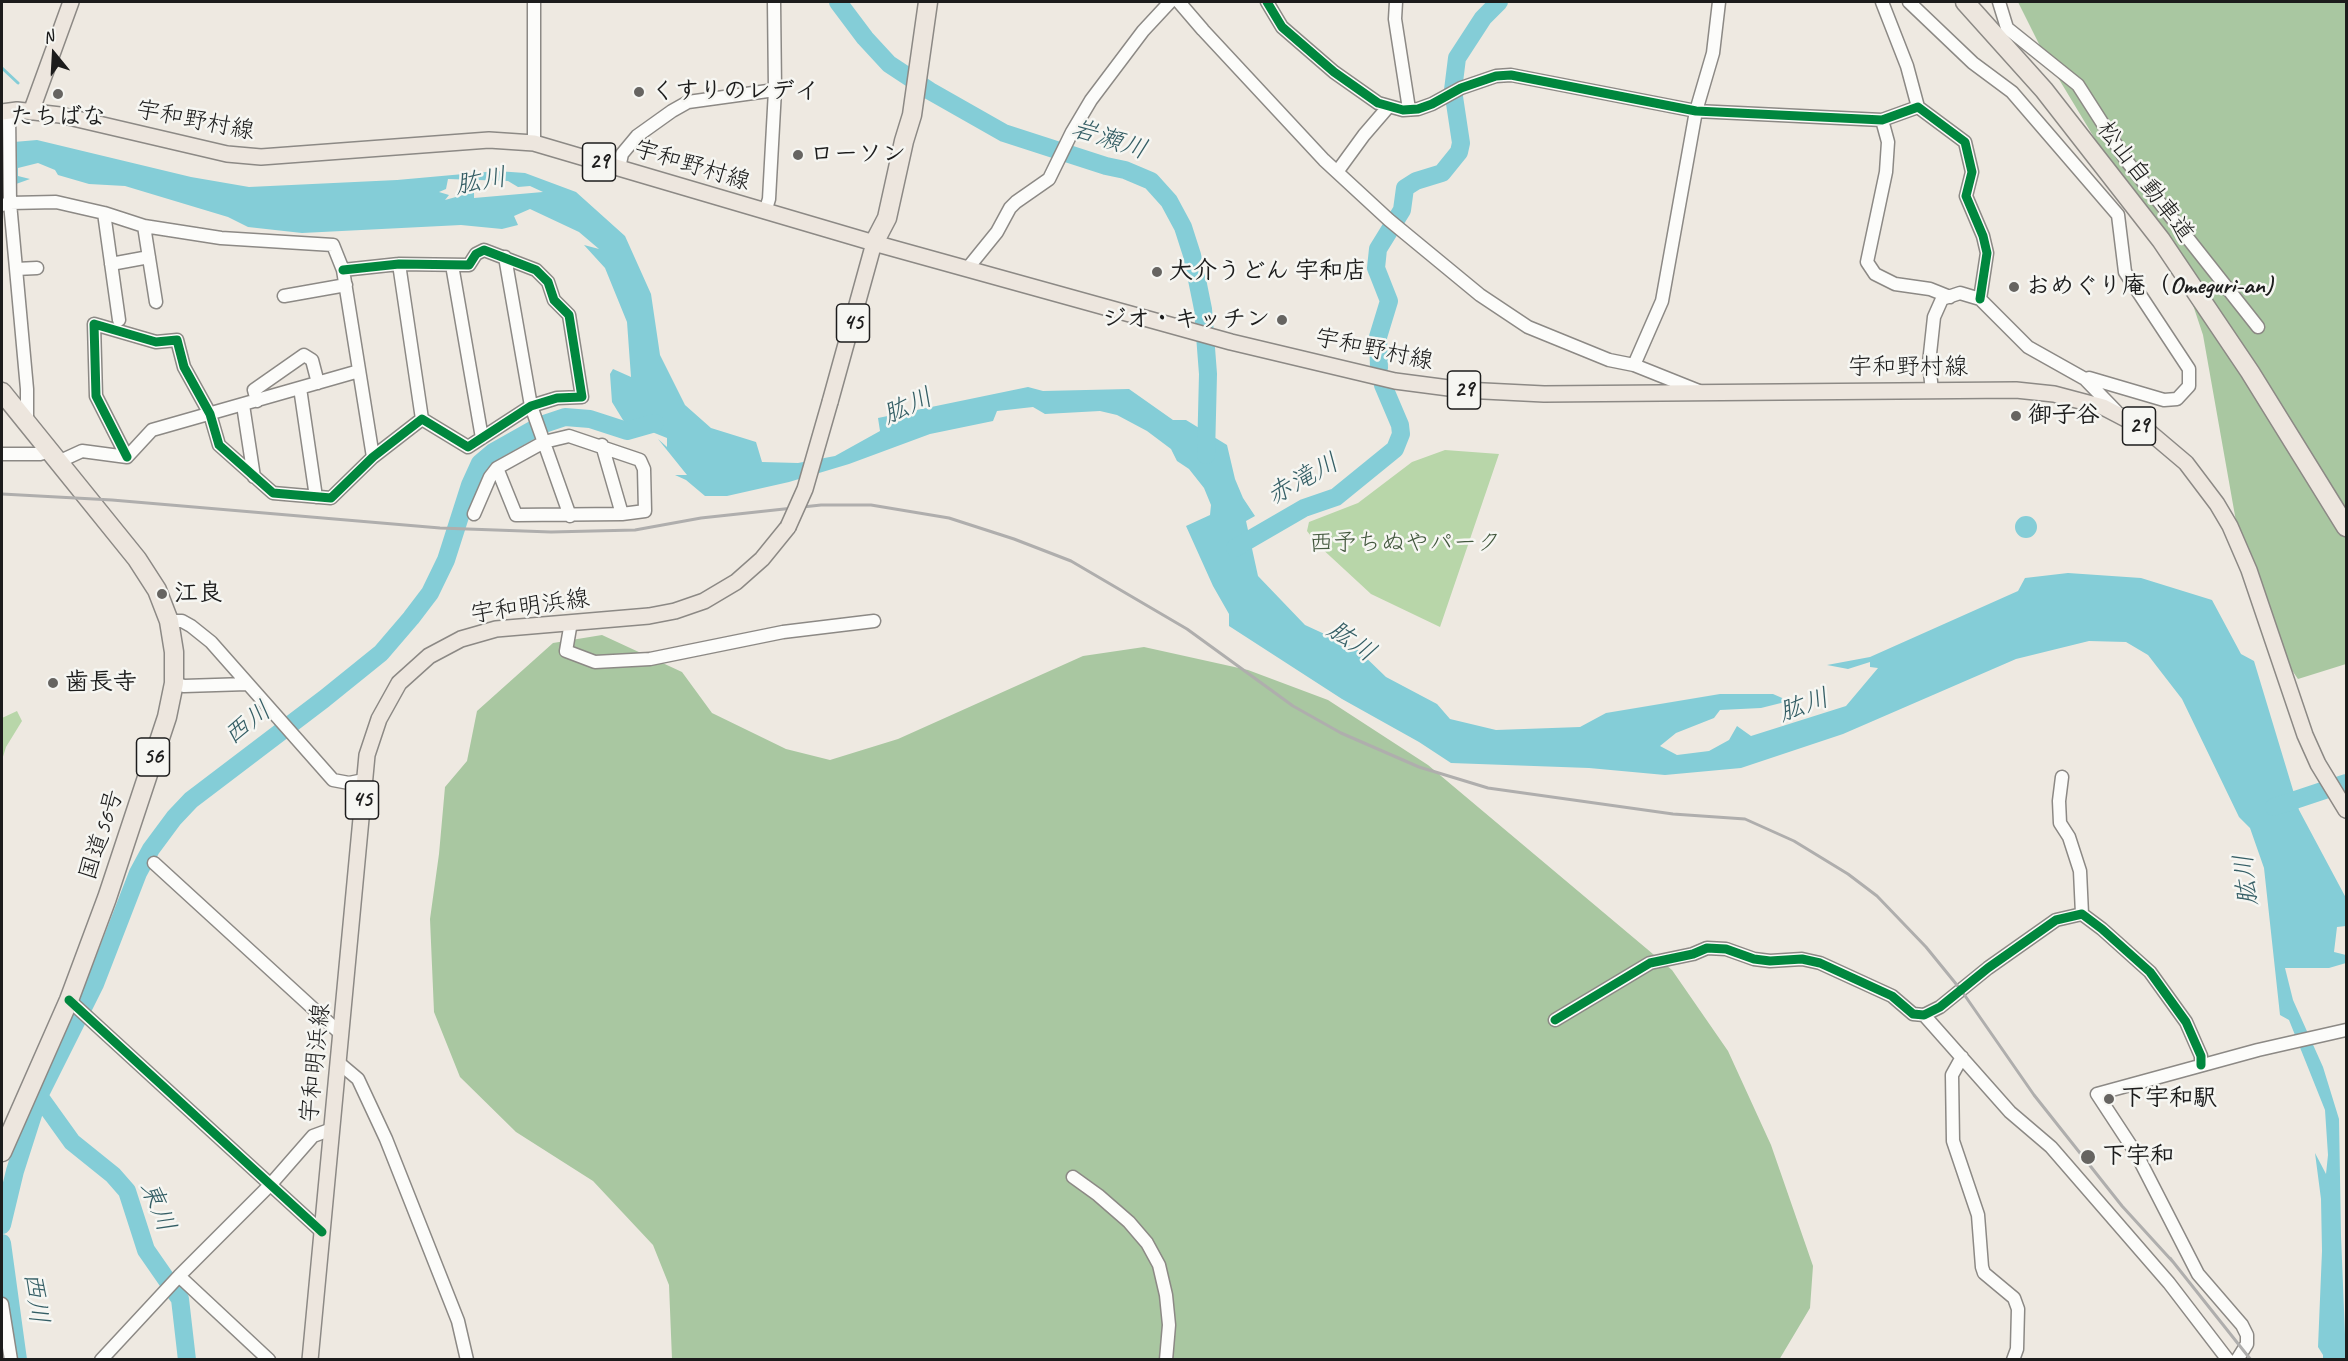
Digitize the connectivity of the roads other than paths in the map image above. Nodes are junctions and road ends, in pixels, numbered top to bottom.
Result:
1 (71, 2) edge
2 (534, 2) edge
3 (774, 2) edge
4 (1170, 2) edge
5 (1179, 2) edge
6 (1267, 2) edge
7 (1396, 2) edge
8 (1719, 2) edge
9 (1882, 2) edge
10 (1909, 2) edge
11 (1965, 2) edge
12 (1999, 2) edge
13 (924, 9) edge
14 (775, 90) junction
15 (1389, 106) junction
16 (1918, 106) junction
17 (1409, 110) junction
18 (1696, 111) junction
19 (5, 112) edge
20 (31, 112) junction
21 (1882, 120) junction
22 (534, 144) junction
23 (619, 168) junction
24 (1337, 172) junction
25 (7, 202) edge
26 (765, 212) junction
27 (104, 213) junction
28 (144, 226) junction
29 (873, 243) junction
30 (149, 257) junction
31 (506, 257) junction
32 (111, 264) junction
33 (399, 264) junction
34 (452, 265) junction
35 (37, 268) dead end
36 (16, 269) junction
37 (967, 269) junction
38 (343, 270) junction
39 (346, 285) junction
40 (284, 296) dead end
41 (1950, 297) junction
42 (1980, 299) junction
43 (156, 302) dead end
44 (119, 320) dead end
45 (2258, 327) dead end
46 (1634, 365) junction
47 (359, 371) junction
48 (2085, 379) junction
49 (318, 383) junction
50 (300, 388) junction
51 (1932, 391) junction
52 (2, 392) edge
53 (1702, 392) junction
54 (257, 400) junction
55 (243, 405) junction
56 (533, 412) junction
57 (210, 414) junction
58 (2121, 416) junction
59 (422, 419) junction
60 (27, 423) junction
61 (542, 437) junction
62 (482, 438) junction
63 (602, 445) junction
64 (2, 454) edge
65 (54, 456) junction
66 (127, 457) junction
67 (373, 457) junction
68 (498, 468) junction
69 (254, 477) junction
70 (316, 497) junction
71 (474, 514) dead end
72 (622, 514) junction
73 (570, 516) junction
74 (2346, 527) edge
75 (169, 621) junction
76 (874, 621) dead end
77 (571, 622) junction
78 (174, 683) junction
79 (247, 684) junction
80 (2062, 777) dead end
81 (364, 780) junction
82 (2346, 810) edge
83 (154, 863) dead end
84 (2082, 914) junction
85 (77, 1007) junction
86 (1924, 1015) junction
87 (1555, 1020) dead end
88 (2346, 1030) edge
89 (341, 1034) junction
90 (1962, 1057) junction
91 (339, 1063) junction
92 (2201, 1065) junction
93 (332, 1129) junction
94 (2, 1152) edge
95 (1073, 1177) dead end
96 (271, 1184) junction
97 (322, 1232) junction
98 (173, 1282) junction
99 (2, 1304) edge
100 (3, 1319) edge
101 (11, 1359) edge
102 (101, 1359) edge
103 (269, 1359) edge
104 (310, 1359) edge
105 (467, 1359) edge
106 (1166, 1359) edge
107 (2013, 1359) edge
108 (2228, 1359) edge
109 (2237, 1359) edge

1 - 20 main road
2 - 22 street
3 - 14 street
4 - 37 street
5 - 24 street
6 - 15 street
7 - 17 street
8 - 18 street
9 - 16 street
10 - 48 street
11 - 74 highway, 松山自動車道
12 - 45 street
13 - 29 highway
14 - 23 street
14 - 26 street
15 - 17 street
15 - 24 street
16 - 21 street
16 - 42 street
17 - 18 street
18 - 21 street
18 - 46 street
19 - 20 main road, 宇和野村線 / 29
19 - 25 street
20 - 22 main road, 宇和野村線 / 29
21 - 41 street
22 - 23 main road, 宇和野村線 / 29
23 - 26 main road, 宇和野村線 / 29
24 - 46 street
25 - 27 street
25 - 36 street
26 - 29 main road, 宇和野村線 / 29
27 - 28 street
27 - 32 street
28 - 30 street
28 - 38 street
29 - 37 main road, 宇和野村線 / 29
29 - 77 main road, 宇和明浜線 / 45, bridge
30 - 32 street
30 - 43 street
31 - 34 street
31 - 56 street
31 - 56 street
32 - 44 street
33 - 34 street
33 - 38 street
33 - 59 street
34 - 62 street
35 - 36 street
36 - 60 street
37 - 53 main road, 宇和野村線 / 29
38 - 39 street
39 - 40 street
39 - 47 street
41 - 42 street
41 - 51 street
42 - 48 street
46 - 53 street
47 - 49 street
47 - 67 street
48 - 58 street
49 - 50 street
49 - 54 street
50 - 54 street
50 - 70 street
51 - 53 main road, 宇和野村線 / 29
51 - 58 main road, 宇和野村線 / 29
52 - 60 highway, 国道56号 / 56
54 - 55 street
55 - 57 street
55 - 69 street
56 - 61 street
56 - 62 street
57 - 66 street
57 - 66 street
57 - 69 street
58 - 82 main road, 宇和野村線 / 29
59 - 62 street
59 - 67 street
60 - 65 highway, 国道56号 / 56
61 - 63 street
61 - 68 street
61 - 73 street
63 - 72 street
63 - 72 street
64 - 65 street
65 - 66 street
65 - 75 highway, 国道56号 / 56
67 - 70 street
68 - 71 street
68 - 73 street
69 - 70 street
72 - 73 street
75 - 78 highway, 国道56号 / 56
75 - 79 street
76 - 77 street
77 - 81 main road, 宇和明浜線 / 45
78 - 79 street
78 - 85 highway, 国道56号 / 56
79 - 81 street
80 - 84 street
81 - 89 main road, 宇和明浜線 / 45
83 - 89 street
84 - 86 street
84 - 92 street
85 - 94 highway, 国道56号 / 56
85 - 96 street
86 - 87 street
86 - 90 street
88 - 92 street
89 - 91 main road, 宇和明浜線 / 45
90 - 107 street
90 - 108 street
91 - 93 main road, 宇和明浜線 / 45
91 - 105 street
92 - 109 street
93 - 96 street
93 - 97 main road, 宇和明浜線 / 45
95 - 106 street
96 - 97 street
96 - 98 street
97 - 104 main road, 宇和明浜線 / 45
98 - 102 street
98 - 103 street
99 - 100 street
100 - 101 street

